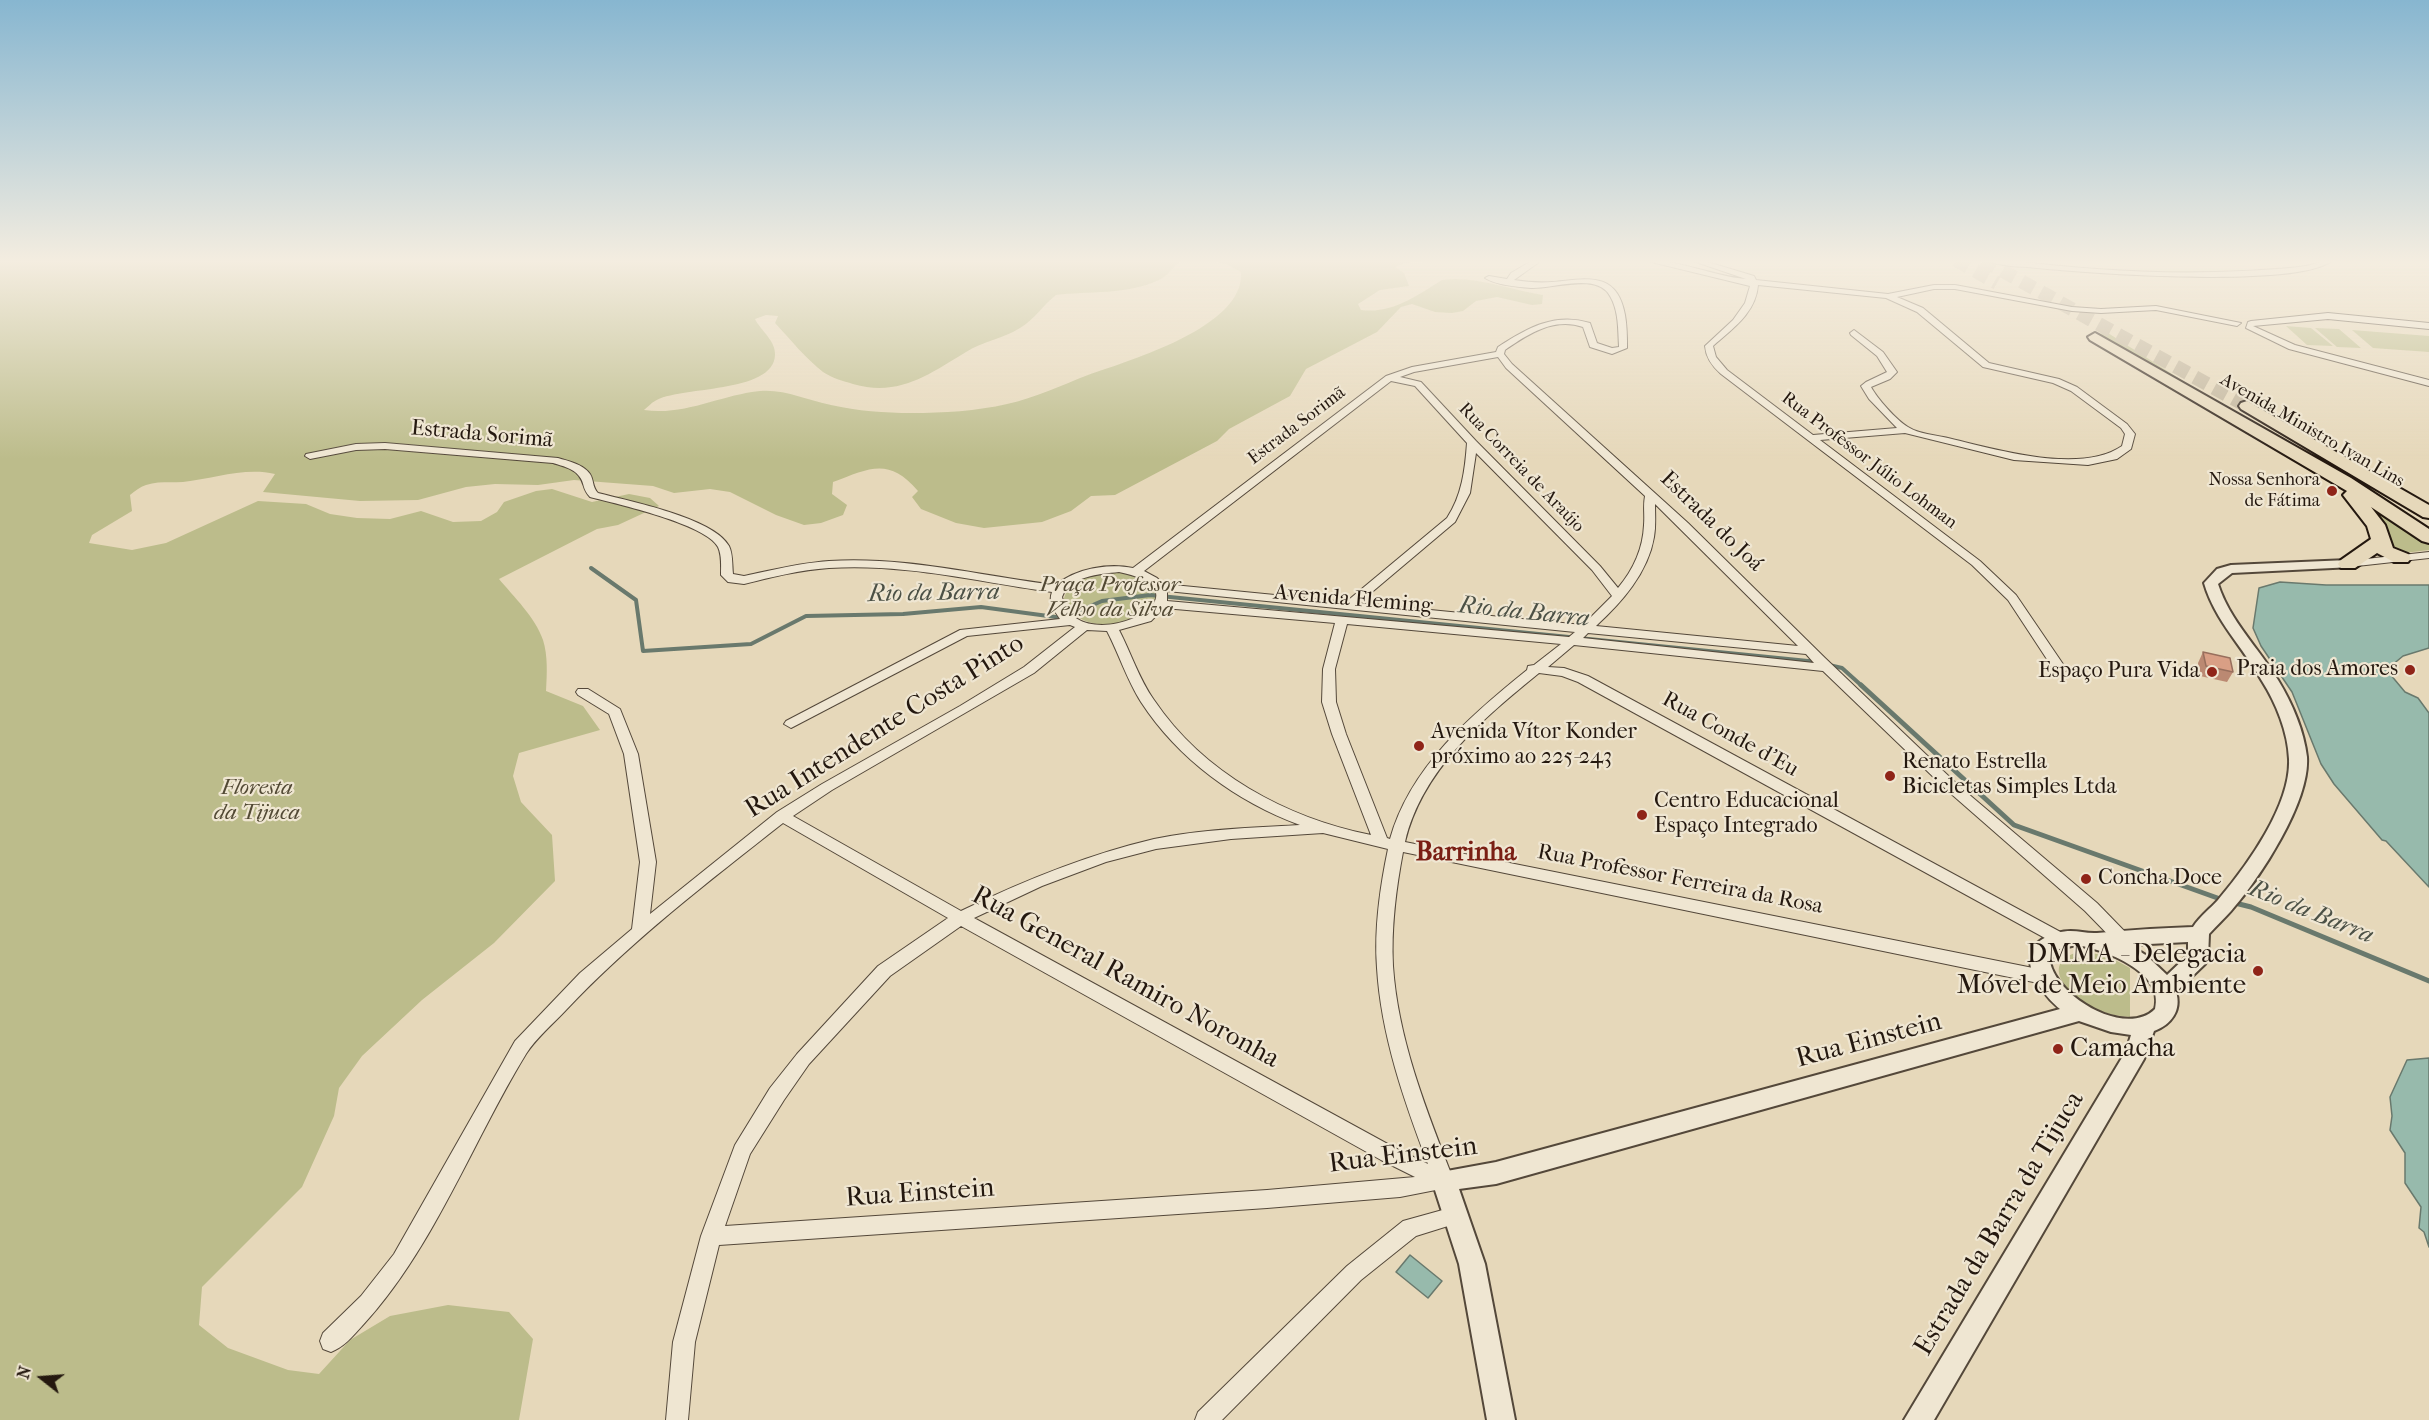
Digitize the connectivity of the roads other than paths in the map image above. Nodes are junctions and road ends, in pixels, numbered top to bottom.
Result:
1 (1543, 326) edge
2 (1587, 326) edge
3 (1621, 326) edge
4 (1732, 326) edge
5 (1940, 326) edge
6 (2251, 326) edge
7 (1854, 333) dead end
8 (2114, 333) dead end
9 (2095, 337) dead end
10 (1500, 354) junction
11 (1389, 378) junction
12 (2429, 383) edge
13 (2212, 405) junction
14 (2247, 406) tunnel mouth
15 (1905, 430) junction
16 (1812, 438) junction
17 (1472, 443) junction
18 (310, 456) dead end
19 (1477, 472) junction
20 (1503, 475) junction
21 (1651, 495) junction
22 (2429, 513) edge
23 (1650, 524) junction
24 (1684, 525) junction
25 (2427, 531) edge
26 (2380, 541) junction
27 (2429, 555) edge
28 (2401, 558) junction
29 (2348, 564) junction
30 (1136, 572) junction
31 (1060, 589) junction
32 (1161, 595) junction
33 (1619, 597) junction
34 (1350, 604) junction
35 (1073, 620) junction
36 (1342, 620) junction
37 (1112, 628) junction
38 (1578, 636) junction
39 (1811, 653) junction
40 (1826, 667) junction
41 (1533, 669) junction
42 (2061, 670) dead end
43 (583, 692) dead end
44 (791, 724) dead end
45 (782, 816) junction
46 (1325, 829) junction
47 (1388, 844) junction
48 (960, 918) junction
49 (640, 931) junction
50 (2199, 934) junction
51 (2168, 937) junction
52 (2122, 938) junction
53 (2060, 939) junction
54 (2094, 940) junction
55 (2198, 958) junction
56 (2148, 968) junction
57 (2043, 977) junction
58 (2165, 989) junction
59 (2081, 1012) junction
60 (2145, 1026) junction
61 (1444, 1181) junction
62 (1457, 1215) junction
63 (711, 1236) junction
64 (331, 1341) dead end
65 (677, 1420) edge
66 (1206, 1420) edge
67 (1501, 1420) edge
68 (1918, 1420) edge

1 - 10 street
2 - 3 street
4 - 16 street, Rua Professor Júlio Lohman
5 - 15 street
6 - 12 street
7 - 15 street
8 - 25 highway, Avenida Ministro Ivan Lins
9 - 13 highway
10 - 11 street, Estrada Sorimã
10 - 21 street, Estrada do Joá
11 - 17 street, Rua Correia de Araújo
11 - 30 street, Estrada Sorimã
13 - 25 highway
13 - 26 highway
14 - 22 highway
15 - 16 street
16 - 42 street, Rua Professor Júlio Lohman
17 - 19 street
17 - 20 street, Rua Correia de Araújo
18 - 31 street, Estrada Sorimã
19 - 20 street
19 - 34 street
20 - 33 street, Rua Correia de Araújo
21 - 23 street
21 - 24 street, Estrada do Joá
23 - 24 street
23 - 33 street
24 - 39 street, Estrada do Joá
26 - 28 highway
26 - 29 highway
27 - 28 street
28 - 29 street
29 - 50 street
30 - 31 street
30 - 32 street
31 - 35 street
32 - 34 street, Avenida Fleming
32 - 36 street, Avenida Fleming
32 - 37 street
33 - 38 street
34 - 38 street, Avenida Fleming
35 - 37 street
35 - 44 street
35 - 45 street, Rua Intendente Costa Pinto
36 - 38 street, Avenida Fleming
36 - 47 street
37 - 46 street, Rua Professor Ferreira da Rosa
38 - 39 street, Avenida Fleming
38 - 40 street, Avenida Fleming
38 - 41 street
39 - 40 street, Estrada do Joá
40 - 52 street, Estrada do Joá
41 - 47 street
41 - 53 street, Rua Conde d'Eu
43 - 49 street
45 - 48 street, Rua General Ramiro Noronha
45 - 49 street, Rua Intendente Costa Pinto
46 - 47 street, Rua Professor Ferreira da Rosa
46 - 48 street
47 - 57 street, Rua Professor Ferreira da Rosa
47 - 61 street
48 - 61 street, Rua General Ramiro Noronha
48 - 63 street
49 - 64 street, Rua Intendente Costa Pinto
50 - 51 street
50 - 55 street
51 - 52 street
51 - 55 street
52 - 54 street
52 - 56 street, Estrada do Joá
53 - 54 street
53 - 57 street
54 - 56 street
55 - 58 street
56 - 58 street
57 - 59 street
58 - 60 street
59 - 60 street
59 - 61 street, Rua Einstein
60 - 68 street, Estrada da Barra da Tijuca
61 - 62 street
61 - 63 street, Rua Einstein
62 - 66 street
62 - 67 street
63 - 65 street

